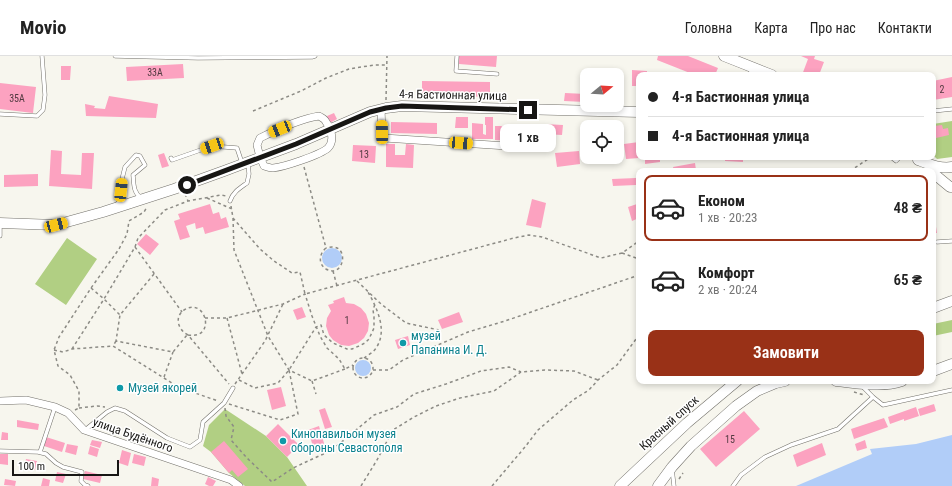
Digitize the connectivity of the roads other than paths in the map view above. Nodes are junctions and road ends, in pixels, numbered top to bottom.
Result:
1 (42, 56) edge
2 (115, 56) edge
3 (315, 56) edge
4 (457, 56) edge
5 (724, 56) edge
6 (751, 71) edge
7 (497, 74) dead end
8 (384, 108) junction
9 (952, 109) edge
10 (936, 111) edge
11 (636, 112) edge
12 (0, 114) edge
13 (330, 129) junction
14 (507, 146) dead end
15 (260, 157) junction
16 (171, 158) dead end
17 (917, 160) edge
18 (919, 160) edge
19 (245, 163) junction
20 (952, 167) edge
21 (927, 168) edge
22 (936, 176) edge
23 (951, 189) edge
24 (230, 201) road end
25 (146, 202) junction
26 (116, 208) junction
27 (0, 223) edge
28 (0, 236) edge
29 (952, 241) edge
30 (937, 242) dead end
31 (952, 301) edge
32 (936, 307) edge
33 (952, 364) edge
34 (936, 370) edge
35 (733, 384) edge
36 (774, 384) edge
37 (861, 384) edge
38 (869, 384) edge
39 (887, 384) edge
40 (233, 388) road end
41 (952, 390) edge
42 (873, 397) junction
43 (0, 400) edge
44 (55, 408) junction
45 (84, 430) junction
46 (0, 451) edge
47 (40, 452) junction
48 (672, 467) junction
49 (88, 486) edge
50 (238, 486) edge
51 (620, 486) edge
52 (658, 486) edge
53 (674, 486) edge
54 (733, 486) edge

1 - 12 lane
2 - 3 lane
4 - 7 lane
5 - 6 main road
8 - 11 main road, 4-я Бастионная улица
8 - 13 main road, 4-я Бастионная улица
8 - 14 street
9 - 10 lane
13 - 15 main road, 4-я Бастионная улица
13 - 15 street
13 - 15 street
15 - 19 main road, 4-я Бастионная улица
16 - 19 lane
17 - 21 main road
18 - 20 main road
19 - 24 lane
19 - 25 main road, 4-я Бастионная улица
22 - 23 main road
25 - 26 main road, 4-я Бастионная улица
25 - 26 lane
26 - 27 main road, 4-я Бастионная улица
27 - 28 lane
29 - 30 lane
31 - 32 main road
33 - 34 main road
35 - 51 main road, Красный спуск
36 - 48 main road
37 - 42 lane
38 - 39 main road
40 - 45 lane
41 - 42 lane
42 - 54 lane
43 - 44 street, улица Будённого
44 - 45 street, улица Будённого
44 - 47 lane
45 - 50 street, улица Будённого
46 - 47 lane
47 - 49 lane
48 - 52 main road
48 - 53 lane

